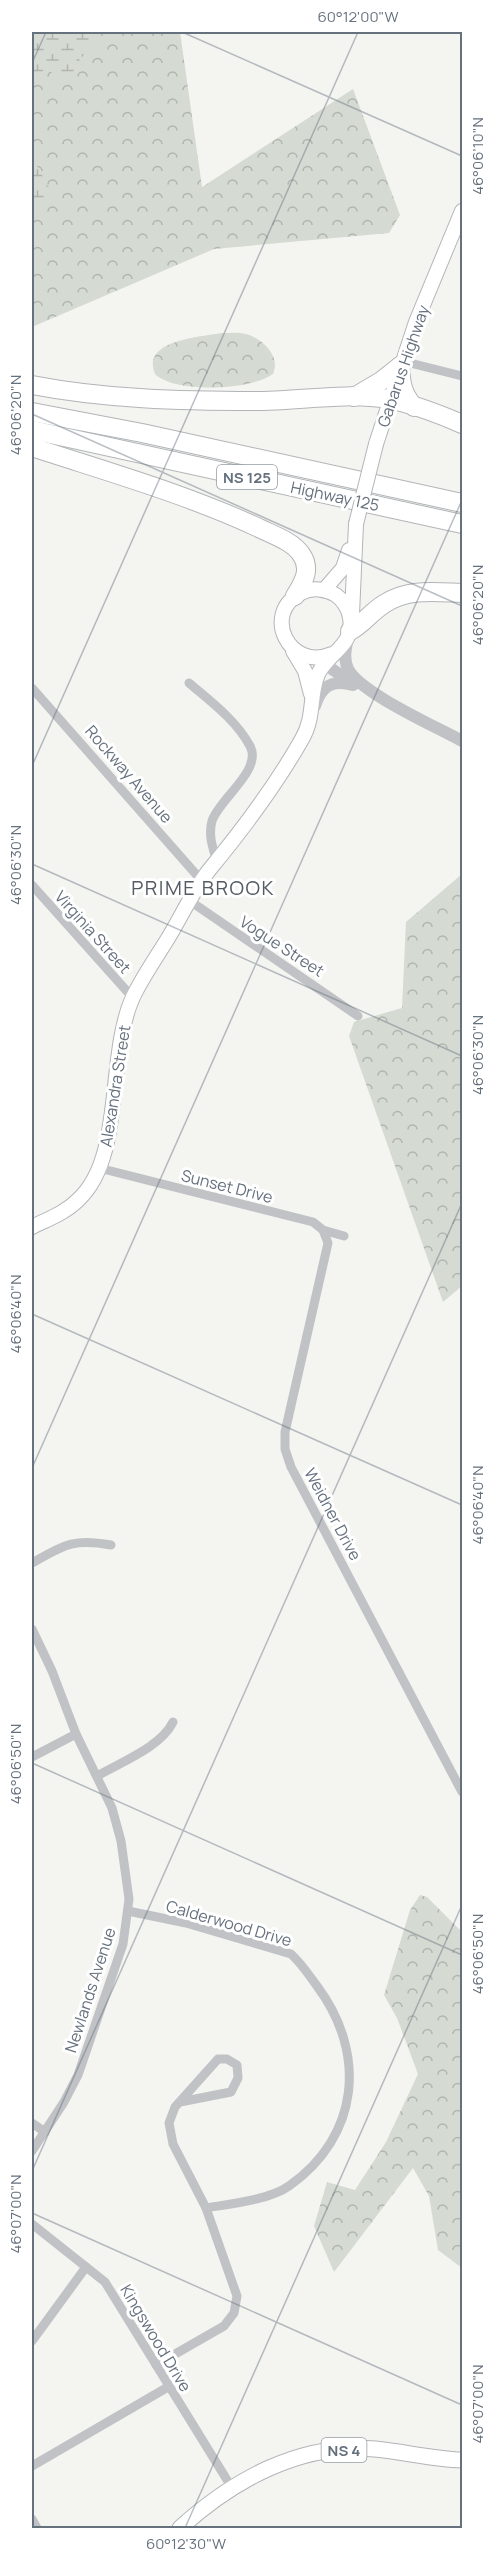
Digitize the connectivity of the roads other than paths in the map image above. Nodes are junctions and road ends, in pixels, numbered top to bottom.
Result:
1 (462, 211) edge
2 (401, 364) junction
3 (462, 376) edge
4 (32, 385) edge
5 (354, 397) junction
6 (390, 400) junction
7 (414, 407) junction
8 (32, 412) edge
9 (462, 424) edge
10 (32, 430) edge
11 (32, 447) edge
12 (462, 503) edge
13 (356, 524) junction
14 (462, 524) edge
15 (324, 590) junction
16 (462, 593) edge
17 (295, 596) junction
18 (350, 631) junction
19 (289, 644) junction
20 (324, 658) junction
21 (189, 683) dead end
22 (357, 686) junction
23 (32, 688) edge
24 (369, 690) junction
25 (312, 712) junction
26 (462, 741) edge
27 (218, 862) junction
28 (202, 881) junction
29 (32, 885) edge
30 (190, 901) junction
31 (133, 998) junction
32 (358, 1016) dead end
33 (99, 1168) junction
34 (32, 1227) edge
35 (323, 1230) junction
36 (344, 1236) dead end
37 (111, 1545) dead end
38 (32, 1563) edge
39 (32, 1629) edge
40 (173, 1722) dead end
41 (76, 1734) junction
42 (32, 1757) edge
43 (97, 1776) junction
44 (462, 1792) edge
45 (128, 1911) junction
46 (180, 2102) junction
47 (32, 2123) edge
48 (45, 2132) junction
49 (32, 2151) edge
50 (206, 2208) junction
51 (32, 2224) edge
52 (86, 2267) junction
53 (32, 2340) edge
54 (156, 2365) junction
55 (168, 2387) junction
56 (462, 2460) edge
57 (32, 2466) edge
58 (232, 2488) junction
59 (32, 2519) edge
60 (37, 2529) edge
61 (180, 2529) edge

1 - 2 main road, Gabarus Highway
2 - 3 street
2 - 5 highway
2 - 6 main road, Gabarus Highway
2 - 7 highway
4 - 5 highway
5 - 6 highway
6 - 7 highway
6 - 13 main road, Gabarus Highway, bridge
7 - 9 highway
8 - 12 highway, Highway 125 / NS 125
10 - 14 highway, Highway 125 / NS 125
11 - 17 highway
13 - 15 main road, Gabarus Highway
13 - 18 main road, Gabarus Highway
15 - 17 main road
15 - 18 main road
16 - 18 highway
17 - 19 main road
18 - 20 main road
18 - 24 street
19 - 20 main road
19 - 25 main road
20 - 22 street
20 - 25 main road, Alexandra Street
21 - 27 street
22 - 24 street
22 - 25 street
23 - 28 street, Rockway Avenue
24 - 26 street
25 - 27 main road, Alexandra Street
27 - 28 main road, Alexandra Street
28 - 30 main road, Alexandra Street
29 - 31 street, Virginia Street
30 - 31 main road, Alexandra Street
30 - 32 street, Vogue Street
31 - 33 main road, Alexandra Street
33 - 34 main road, Alexandra Street
33 - 35 street, Sunset Drive
35 - 36 street, Sunset Drive
35 - 44 street, Weidner Drive
37 - 38 street
39 - 41 street, Newlands Avenue
40 - 43 street
41 - 42 street
41 - 43 street, Newlands Avenue
43 - 45 street, Newlands Avenue
45 - 48 street, Newlands Avenue
45 - 50 street, Calderwood Drive
46 - 46 street
46 - 50 street
47 - 48 street
48 - 49 street, Newlands Avenue
50 - 54 street
51 - 52 street, Kingswood Drive
52 - 53 street
52 - 54 street, Kingswood Drive
54 - 55 street, Kingswood Drive
55 - 57 street
55 - 58 street, Kingswood Drive
56 - 58 main road, NS 4
58 - 61 main road, NS 4
59 - 60 street

